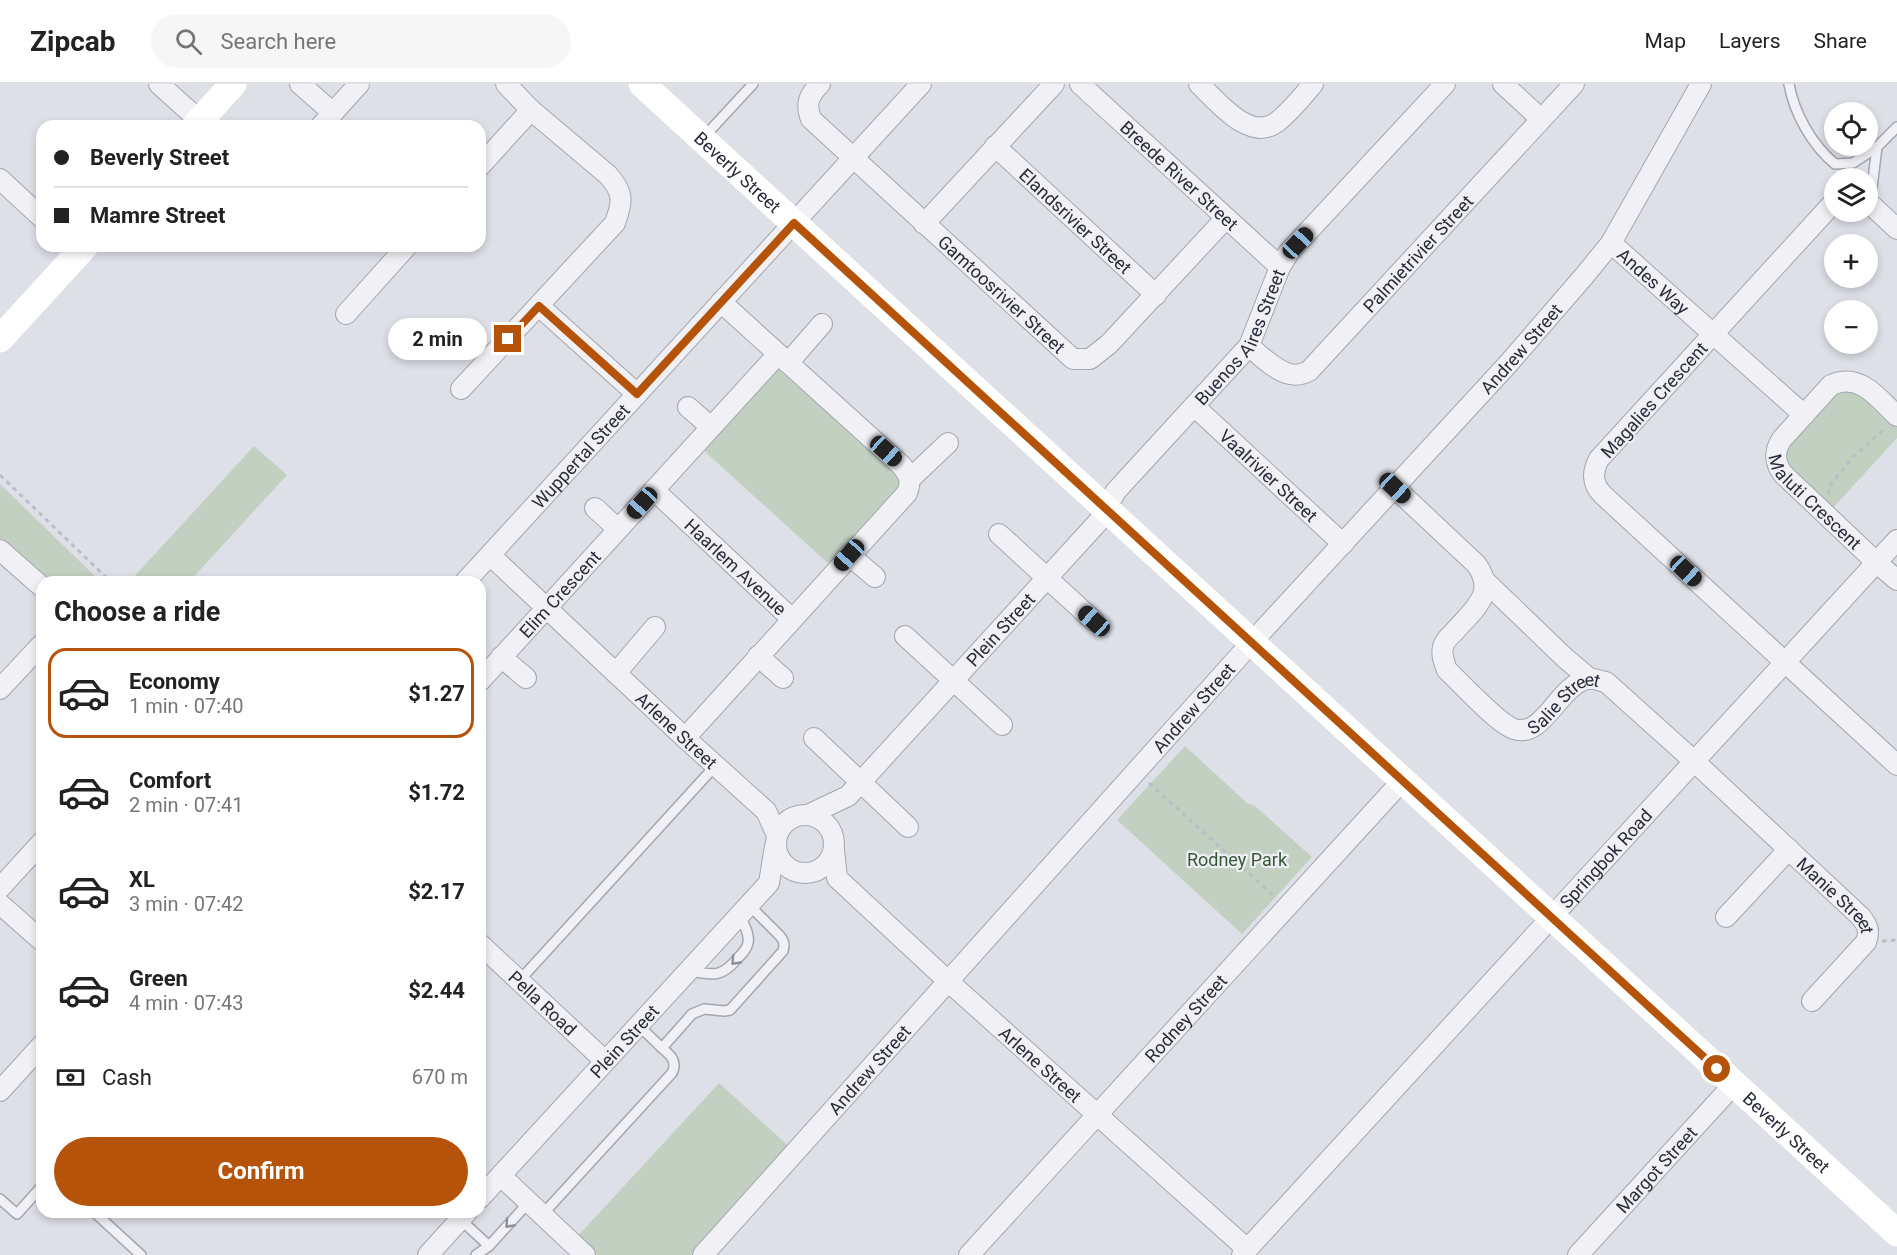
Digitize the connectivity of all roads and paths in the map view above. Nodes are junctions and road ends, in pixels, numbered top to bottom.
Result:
1 (159, 84) edge
2 (233, 84) edge
3 (300, 84) edge
4 (360, 84) edge
5 (506, 84) edge
6 (642, 84) edge
7 (753, 84) edge
8 (820, 84) edge
9 (921, 84) edge
10 (1054, 84) edge
11 (1080, 84) edge
12 (1199, 84) edge
13 (1313, 84) edge
14 (1445, 84) edge
15 (1503, 84) edge
16 (1574, 84) edge
17 (1701, 84) edge
18 (1788, 84) edge
19 (531, 110) junction
20 (1541, 119) junction
21 (193, 120) edge
22 (201, 120) edge
23 (327, 120) edge
24 (1897, 127) edge
25 (702, 139) junction
26 (995, 146) junction
27 (1878, 146) edge
28 (1824, 156) edge
29 (1824, 156) edge
30 (1864, 156) edge
31 (852, 158) junction
32 (486, 159) edge
33 (0, 179) edge
34 (1878, 211) edge
35 (36, 212) edge
36 (1824, 213) edge
37 (1226, 218) junction
38 (794, 223) junction
39 (924, 224) junction
40 (1897, 228) edge
41 (1611, 243) junction
42 (76, 252) edge
43 (402, 252) edge
44 (1280, 267) junction
45 (1156, 295) junction
46 (721, 302) junction
47 (539, 306) junction
48 (346, 314) dead end
49 (822, 324) dead end
50 (1714, 334) junction
51 (0, 339) edge
52 (1249, 346) junction
53 (783, 359) junction
54 (461, 389) dead end
55 (637, 394) junction
56 (1194, 406) junction
57 (688, 407) dead end
58 (1804, 415) junction
59 (1892, 421) edge
60 (711, 427) junction
61 (948, 443) dead end
62 (0, 475) edge
63 (910, 479) junction
64 (1395, 488) junction
65 (654, 490) junction
66 (596, 508) dead end
67 (1106, 508) junction
68 (1821, 510) junction
69 (618, 529) junction
70 (999, 534) dead end
71 (1897, 540) edge
72 (1343, 544) junction
73 (0, 550) edge
74 (490, 555) junction
75 (849, 555) junction
76 (1876, 563) junction
77 (105, 576) edge
78 (471, 576) edge
79 (875, 577) dead end
80 (1047, 578) junction
81 (1897, 580) edge
82 (36, 582) edge
83 (1486, 582) junction
84 (547, 608) junction
85 (792, 619) junction
86 (1094, 621) dead end
87 (655, 627) dead end
88 (905, 636) dead end
89 (1252, 642) junction
90 (36, 650) edge
91 (758, 656) junction
92 (501, 657) junction
93 (1785, 663) junction
94 (616, 673) junction
95 (486, 674) edge
96 (526, 678) dead end
97 (783, 678) dead end
98 (1590, 679) junction
99 (953, 681) junction
100 (0, 689) edge
101 (1002, 725) dead end
102 (685, 738) junction
103 (814, 738) dead end
104 (1695, 762) junction
105 (716, 765) junction
106 (1897, 765) edge
107 (1137, 772) junction
108 (1402, 781) junction
109 (854, 789) junction
110 (766, 811) junction
111 (803, 815) junction
112 (908, 827) dead end
113 (776, 841) junction
114 (834, 844) junction
115 (36, 849) edge
116 (1789, 849) junction
117 (801, 873) junction
118 (837, 878) junction
119 (769, 883) junction
120 (0, 888) edge
121 (0, 904) edge
122 (1287, 908) junction
123 (744, 910) junction
124 (1726, 917) dead end
125 (1552, 918) junction
126 (36, 936) edge
127 (486, 949) edge
128 (689, 971) junction
129 (520, 980) junction
130 (949, 982) junction
131 (1812, 1001) dead end
132 (638, 1025) junction
133 (662, 1048) junction
134 (36, 1052) edge
135 (605, 1061) junction
136 (1734, 1084) junction
137 (0, 1091) edge
138 (1097, 1114) junction
139 (501, 1176) junction
140 (36, 1192) edge
141 (486, 1192) edge
142 (0, 1198) edge
143 (536, 1208) junction
144 (101, 1218) edge
145 (462, 1218) edge
146 (466, 1218) edge
147 (1897, 1233) edge
148 (489, 1246) junction
149 (1244, 1252) edge
150 (141, 1255) edge
151 (428, 1255) edge
152 (476, 1255) edge
153 (585, 1255) edge
154 (703, 1255) edge
155 (969, 1255) edge
156 (1578, 1255) edge

1 - 21 street
2 - 22 street
3 - 23 street
4 - 23 street
5 - 19 street
6 - 25 street, Beverly Street
7 - 25 lane
8 - 31 street, Gamtoosrivier Street
9 - 31 street, Wuppertal Street
10 - 26 street
11 - 37 street, Breede River Street
12 - 13 street
14 - 44 street, Buenos Aires Street
15 - 20 street
16 - 20 street, Palmietrivier Street
17 - 41 street, Andrew Street
18 - 29 lane
19 - 32 street
19 - 47 street
20 - 52 street, Palmietrivier Street
24 - 27 lane
25 - 38 street, Beverly Street
26 - 39 street
26 - 45 street, Elandsrivier Street
28 - 30 lane
31 - 38 street, Wuppertal Street
31 - 39 street, Gamtoosrivier Street
33 - 35 street
34 - 40 street
36 - 50 street, Magalies Crescent
37 - 44 street, Breede River Street
37 - 45 street, Gamtoosrivier Street
38 - 46 street, Wuppertal Street
38 - 67 street, Beverly Street
39 - 45 street, Gamtoosrivier Street
41 - 50 street, Andes Way
41 - 64 street, Andrew Street
42 - 51 street
43 - 48 street
44 - 52 street, Buenos Aires Street
46 - 53 street
46 - 55 street, Wuppertal Street
47 - 54 street
47 - 55 street
49 - 53 street, Elim Crescent
50 - 58 street, Andes Way
50 - 93 street, Magalies Crescent
52 - 56 street, Buenos Aires Street
53 - 60 street, Elim Crescent
53 - 63 street
55 - 74 street, Wuppertal Street
56 - 67 street, Buenos Aires Street
56 - 72 street, Vaalrivier Street
57 - 60 street
58 - 59 street, Maluti Crescent
58 - 68 street, Maluti Crescent
59 - 68 path
60 - 65 street, Elim Crescent
61 - 63 street
62 - 77 path
63 - 75 street
64 - 72 street, Andrew Street
64 - 83 street
65 - 69 street, Elim Crescent
65 - 85 street, Haarlem Avenue
66 - 69 street
67 - 80 street, Plein Street
67 - 89 street, Beverly Street
68 - 76 street, Maluti Crescent
69 - 84 street, Elim Crescent
70 - 80 street, Plein Street
71 - 76 street, Springbok Road
72 - 89 street, Andrew Street
73 - 82 street
74 - 78 street, Wuppertal Street
74 - 84 street, Arlene Street
75 - 79 street
75 - 85 street
76 - 81 street, Maluti Crescent
76 - 93 street, Springbok Road
80 - 86 street, Plein Street
80 - 99 street, Plein Street
83 - 98 street
83 - 98 street, Salie Street
84 - 92 street, Elim Crescent
84 - 94 street, Arlene Street
85 - 91 street
87 - 94 street
88 - 99 street, Plein Street
89 - 107 street, Andrew Street
89 - 108 street, Beverly Street
90 - 100 street
91 - 97 street
91 - 102 street
92 - 95 street, Elim Crescent
92 - 96 street
93 - 104 street, Springbok Road
93 - 106 street, Magalies Crescent
94 - 102 street, Arlene Street
98 - 104 street, Salie Street
99 - 101 street, Plein Street
99 - 109 street, Plein Street
102 - 105 street, Arlene Street
103 - 109 street
104 - 116 street, Manie Street
104 - 125 street, Springbok Road
105 - 110 street, Arlene Street
105 - 129 lane
107 - 122 path
107 - 130 street, Andrew Street
108 - 122 street, Rodney Street
108 - 125 street, Beverly Street
109 - 111 street, Plein Street
109 - 112 street
109 - 114 street, Plein Street
110 - 111 street
110 - 113 street, Arlene Street
111 - 113 street
111 - 114 street
113 - 117 street
113 - 119 street
114 - 117 street
114 - 118 street
115 - 120 street
116 - 124 street, Manie Street
116 - 131 street, Manie Street
117 - 118 street
117 - 119 street, Plein Street
118 - 130 street, Arlene Street
119 - 123 street, Plein Street
121 - 126 street
122 - 138 street, Rodney Street
123 - 128 street, Plein Street
123 -> 128 lane
123 - 133 lane
125 - 136 street, Beverly Street
125 - 149 street, Springbok Road
127 - 129 street, Pella Road
128 - 132 street, Plein Street
129 - 135 street, Pella Road
130 - 138 street, Arlene Street
130 - 154 street, Andrew Street
132 - 133 lane
132 - 135 street, Plein Street
133 - 143 lane
134 - 137 street
135 - 139 street, Plein Street
136 - 147 street, Beverly Street
136 - 156 street, Margot Street
138 - 149 street, Arlene Street
138 - 155 street, Rodney Street
139 - 141 street, Plein Street
139 - 143 street
140 - 142 lane
143 -> 148 lane
143 - 153 street
144 - 150 lane
145 - 151 street
146 - 148 lane
148 - 152 lane

